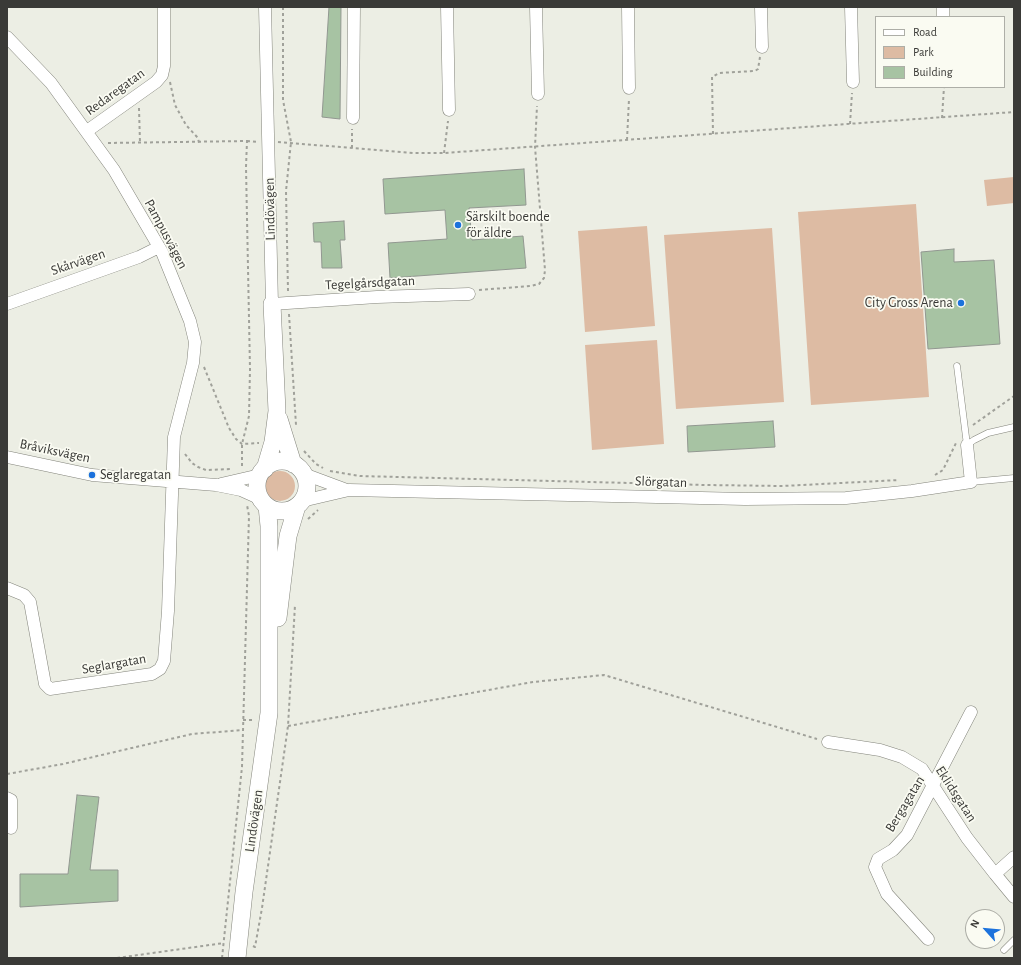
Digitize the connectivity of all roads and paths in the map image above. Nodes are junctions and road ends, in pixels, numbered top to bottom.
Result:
1 (164, 7) edge
2 (265, 7) edge
3 (282, 7) edge
4 (354, 7) edge
5 (447, 7) edge
6 (536, 7) edge
7 (628, 7) edge
8 (761, 7) edge
9 (852, 7) edge
10 (7, 36) edge
11 (762, 48) joint
12 (162, 75) junction
13 (853, 82) joint
14 (629, 88) joint
15 (944, 88) edge
16 (538, 94) joint
17 (136, 96) junction
18 (449, 110) joint
19 (1014, 112) edge
20 (353, 118) joint
21 (942, 118) junction
22 (850, 124) junction
23 (87, 131) junction
24 (713, 134) junction
25 (627, 140) junction
26 (247, 141) dead end
27 (268, 142) junction
28 (291, 142) junction
29 (140, 143) dead end
30 (199, 143) dead end
31 (535, 147) junction
32 (352, 148) junction
33 (444, 153) junction
34 (159, 247) junction
35 (469, 294) joint
36 (7, 304) edge
37 (272, 304) junction
38 (194, 350) junction
39 (957, 366) dead end
40 (1014, 396) edge
41 (277, 411) junction
42 (1014, 427) edge
43 (965, 440) junction
44 (273, 442) junction
45 (7, 457) edge
46 (299, 469) junction
47 (327, 470) dead end
48 (262, 472) junction
49 (930, 476) dead end
50 (1014, 478) edge
51 (904, 479) dead end
52 (171, 482) junction
53 (971, 482) junction
54 (216, 485) junction
55 (349, 490) junction
56 (264, 503) junction
57 (299, 504) junction
58 (7, 588) edge
59 (270, 684) junction
60 (971, 712) dead end
61 (288, 726) dead end
62 (243, 730) dead end
63 (828, 742) joint
64 (7, 774) edge
65 (934, 786) junction
66 (7, 798) edge
67 (11, 828) dead end
68 (1014, 856) edge
69 (995, 874) junction
70 (1014, 897) edge
71 (928, 939) dead end
72 (1014, 940) edge
73 (1004, 950) dead end
74 (237, 958) edge

1 - 12 street, Redaregatan
2 - 27 street, Lindövägen
3 - 28 path
4 - 20 street
5 - 18 street
6 - 16 street
7 - 14 street
8 - 11 street
9 - 13 street
10 - 23 street, Pampusvägen
11 - 24 path
12 - 17 street, Redaregatan
12 - 30 path
13 - 22 path
14 - 25 path
15 - 21 path
16 - 31 path
17 - 23 street, Redaregatan
17 - 29 path
18 - 33 path
19 - 21 path
20 - 32 path
21 - 22 path
22 - 24 path
23 - 34 street, Pampusvägen
24 - 25 path
25 - 31 path
26 - 27 path
27 - 28 path
27 - 37 street, Lindövägen
28 - 32 path
31 - 33 path
31 - 35 path
32 - 33 path
34 - 36 street, Skårvägen
34 - 38 street, Pampusvägen
35 - 37 street, Tegelgårsdgatan
37 - 41 main road, Lindövägen
38 - 44 path
38 - 52 street, Pampusvägen
39 - 43 lane
40 - 43 path
41 - 44 main road, Lindövägen
41 - 46 main road, Lindövägen
42 - 43 lane
43 - 49 path
43 - 53 street
44 - 48 main road, Lindövägen
45 - 52 street, Bråviksvägen
46 - 48 main road
46 - 55 street, Slörgatan
46 - 57 main road
47 - 51 path
48 - 54 street, Bråviksvägen
48 - 56 main road
50 - 53 lane, Slörgatan
52 - 54 street, Bråviksvägen
52 - 58 street, Seglargatan
53 - 55 street, Slörgatan
54 - 56 street, Bråviksvägen
55 - 57 street, Slörgatan
56 - 57 main road
56 - 59 main road, Lindövägen
57 - 59 main road, Lindövägen
59 - 74 main road, Lindövägen
60 - 65 street, Bergagatan
61 - 63 path
62 - 64 path
63 - 65 street, Eklidsgatan
65 - 69 street, Eklidsgatan
65 - 71 street, Bergagatan
66 - 67 street
68 - 69 street
69 - 70 street
72 - 73 lane

